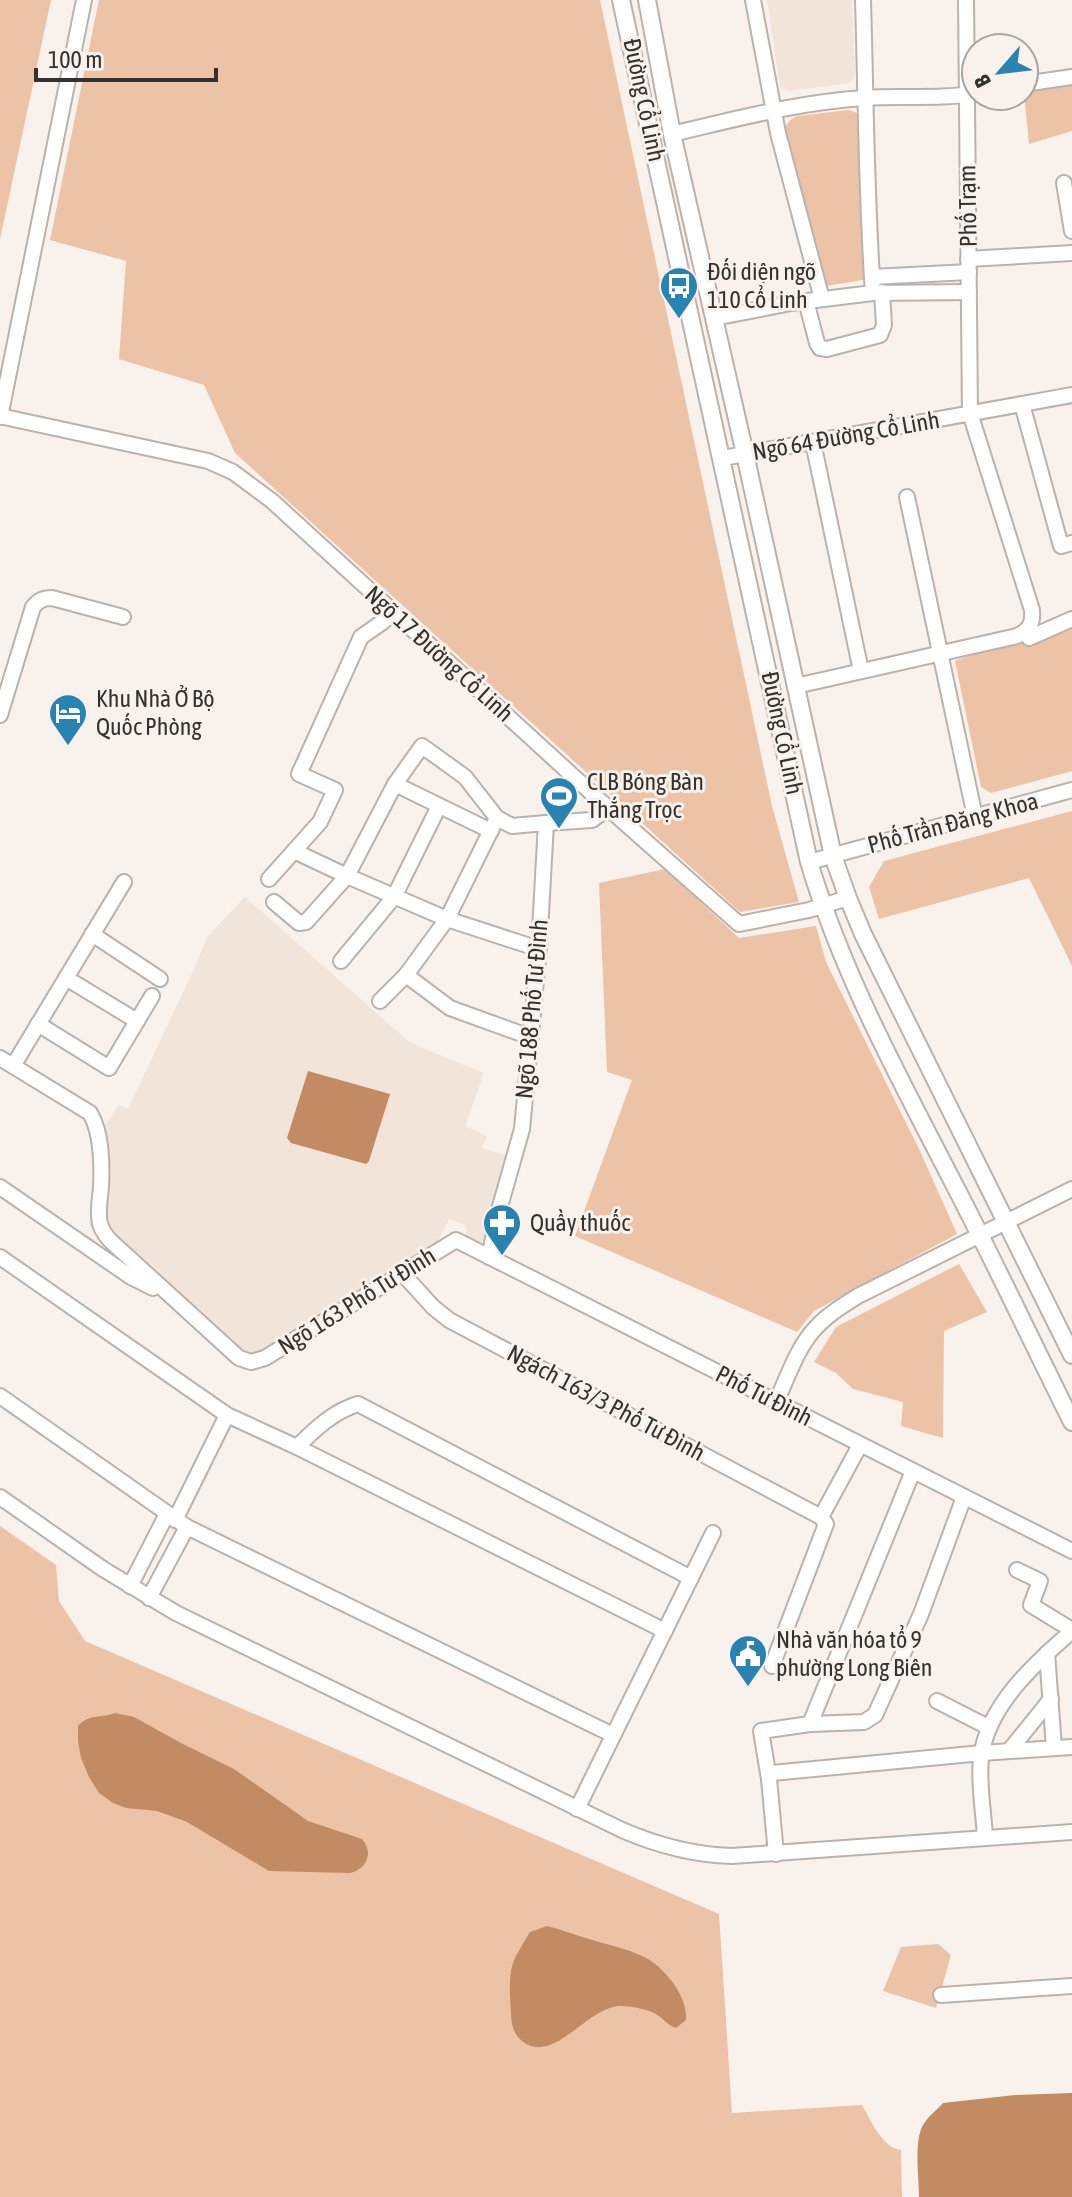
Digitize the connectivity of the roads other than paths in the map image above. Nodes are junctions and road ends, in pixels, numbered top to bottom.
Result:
1 (84, 0) edge
2 (621, 0) edge
3 (628, 0) edge
4 (640, 0) edge
5 (647, 0) edge
6 (753, 0) edge
7 (863, 0) edge
8 (966, 0) edge
9 (968, 32) edge
10 (653, 37) junction
11 (631, 42) junction
12 (1072, 77) edge
13 (1040, 82) edge
14 (960, 96) edge
15 (866, 98) junction
16 (775, 110) junction
17 (971, 112) edge
18 (672, 134) junction
19 (1064, 183) dead end
20 (1072, 231) edge
21 (1072, 253) edge
22 (968, 266) junction
23 (872, 277) junction
24 (878, 292) junction
25 (969, 292) junction
26 (822, 299) junction
27 (806, 301) junction
28 (714, 318) junction
29 (1072, 395) edge
30 (1022, 404) junction
31 (970, 413) junction
32 (0, 416) edge
33 (813, 442) junction
34 (745, 454) junction
35 (723, 458) junction
36 (907, 497) dead end
37 (1067, 544) edge
38 (391, 610) junction
39 (123, 617) dead end
40 (1072, 619) edge
41 (1029, 638) dead end
42 (940, 654) junction
43 (861, 671) junction
44 (796, 686) junction
45 (0, 715) edge
46 (395, 784) junction
47 (1072, 790) edge
48 (439, 806) junction
49 (608, 808) junction
50 (975, 817) junction
51 (546, 823) junction
52 (494, 825) junction
53 (294, 851) junction
54 (833, 856) junction
55 (809, 862) junction
56 (347, 876) junction
57 (269, 879) dead end
58 (124, 882) dead end
59 (394, 897) junction
60 (848, 898) junction
61 (274, 902) dead end
62 (822, 906) junction
63 (447, 919) junction
64 (92, 934) junction
65 (539, 949) junction
66 (341, 961) dead end
67 (406, 975) junction
68 (66, 978) junction
69 (160, 979) dead end
70 (152, 996) dead end
71 (380, 1001) dead end
72 (137, 1021) junction
73 (38, 1024) junction
74 (530, 1037) junction
75 (6, 1062) edge
76 (0, 1187) edge
77 (1072, 1189) edge
78 (99, 1217) junction
79 (1006, 1221) junction
80 (979, 1234) junction
81 (456, 1240) joint
82 (81, 1244) junction
83 (0, 1257) edge
84 (489, 1257) junction
85 (402, 1273) junction
86 (169, 1295) junction
87 (1072, 1355) edge
88 (0, 1396) edge
89 (776, 1402) junction
90 (227, 1415) junction
91 (1072, 1422) edge
92 (860, 1445) junction
93 (297, 1447) junction
94 (913, 1471) junction
95 (0, 1497) edge
96 (964, 1497) junction
97 (821, 1517) junction
98 (176, 1521) junction
99 (713, 1533) dead end
100 (1072, 1551) edge
101 (1017, 1570) dead end
102 (691, 1578) junction
103 (130, 1586) junction
104 (149, 1598) junction
105 (1072, 1630) edge
106 (665, 1631) junction
107 (1047, 1653) junction
108 (772, 1666) dead end
109 (1051, 1699) junction
110 (937, 1701) dead end
111 (810, 1724) junction
112 (988, 1727) junction
113 (613, 1735) junction
114 (1072, 1747) edge
115 (1054, 1748) junction
116 (1009, 1751) junction
117 (982, 1753) junction
118 (769, 1779) junction
119 (577, 1809) junction
120 (1072, 1832) edge
121 (985, 1838) junction
122 (776, 1854) junction
123 (1072, 1986) edge
124 (941, 1995) dead end

1 - 32 street
2 - 11 main road, Đường Cổ Linh
3 - 11 main road
4 - 10 main road
5 - 10 main road, Đường Cổ Linh
6 - 16 street
7 - 15 street
8 - 9 street, Phố Trạm
10 - 18 main road, Đường Cổ Linh
11 - 35 main road, Đường Cổ Linh
12 - 13 street
14 - 15 street
15 - 16 street
15 - 23 street
16 - 18 street
16 - 26 street
17 - 22 street, Phố Trạm
18 - 28 main road, Đường Cổ Linh
19 - 20 street
21 - 22 street
22 - 23 street
22 - 25 street, Phố Trạm
23 - 24 street
24 - 25 street
24 - 26 street
24 - 27 street
25 - 31 street, Phố Trạm
26 - 27 street
27 - 28 street
28 - 34 main road, Đường Cổ Linh
29 - 30 street, Ngõ 64 Đường Cổ Linh
30 - 31 street, Ngõ 64 Đường Cổ Linh
30 - 37 street
31 - 33 street, Ngõ 64 Đường Cổ Linh
31 - 42 street, Phố Trạm
32 - 38 street, Ngõ 17 Đường Cổ Linh
33 - 34 street, Ngõ 64 Đường Cổ Linh
33 - 43 street
34 - 35 street, Ngõ 64 Đường Cổ Linh
34 - 44 main road, Đường Cổ Linh
35 - 55 main road, Đường Cổ Linh
36 - 42 street
38 - 49 street, Ngõ 17 Đường Cổ Linh
38 - 53 street
39 - 45 street
40 - 41 street
42 - 43 street
42 - 50 street
43 - 44 street
44 - 54 main road, Đường Cổ Linh
46 - 48 street
46 - 52 street
46 - 56 street
47 - 50 street, Phố Trần Đăng Khoa
48 - 52 street
48 - 59 street
49 - 51 street
49 - 62 street, Ngõ 17 Đường Cổ Linh
50 - 54 street, Phố Trần Đăng Khoa
51 - 52 street
51 - 65 street, Ngõ 188 Phố Tư Đình
52 - 63 street
53 - 56 street
53 - 57 street
54 - 55 street, Phố Trần Đăng Khoa
54 - 60 main road, Đường Cổ Linh
55 - 62 main road, Đường Cổ Linh
56 - 59 street
56 - 61 street
58 - 64 street
59 - 63 street
59 - 66 street
60 - 62 street, Ngõ 17 Đường Cổ Linh
60 - 79 main road, Đường Cổ Linh
62 - 80 main road, Đường Cổ Linh
63 - 65 street
63 - 67 street
64 - 68 street
64 - 69 street
65 - 74 street, Ngõ 188 Phố Tư Đình
67 - 71 street
67 - 74 street
68 - 72 street
68 - 73 street
70 - 72 street
72 - 73 street
73 - 75 street
74 - 84 street, Ngõ 188 Phố Tư Đình
75 - 78 street
76 - 82 street
77 - 79 street
78 - 82 street
78 - 86 street, Ngõ 163 Phố Tư Đình
79 - 80 street
79 - 87 main road, Đường Cổ Linh
80 - 89 street
80 - 91 main road, Đường Cổ Linh
81 - 84 street, Phố Tư Đình
81 - 85 street, Ngõ 163 Phố Tư Đình
82 - 86 street
83 - 90 street
84 - 89 street, Phố Tư Đình
85 - 86 street, Ngõ 163 Phố Tư Đình
85 - 97 street, Ngách 163/3 Phố Tư Đình
88 - 98 street
89 - 92 street, Phố Tư Đình
90 - 93 street
90 - 98 street
92 - 94 street, Phố Tư Đình
92 - 97 street
93 - 102 street
93 - 106 street
94 - 96 street, Phố Tư Đình
94 - 111 street
95 - 103 street
96 - 100 street, Phố Tư Đình
96 - 111 street
97 - 108 street
98 - 103 street
98 - 104 street
98 - 113 street
99 - 102 street
101 - 105 street
102 - 106 street
103 - 104 street
104 - 119 street
105 - 107 street
106 - 113 street
107 - 109 street
107 - 112 street
109 - 115 street
109 - 116 street
110 - 112 street
111 - 118 street
112 - 117 street
113 - 119 street
114 - 115 street
115 - 116 street
116 - 117 street
117 - 118 street
117 - 121 street
118 - 122 street
119 - 122 street
120 - 121 street
121 - 122 street
123 - 124 street

